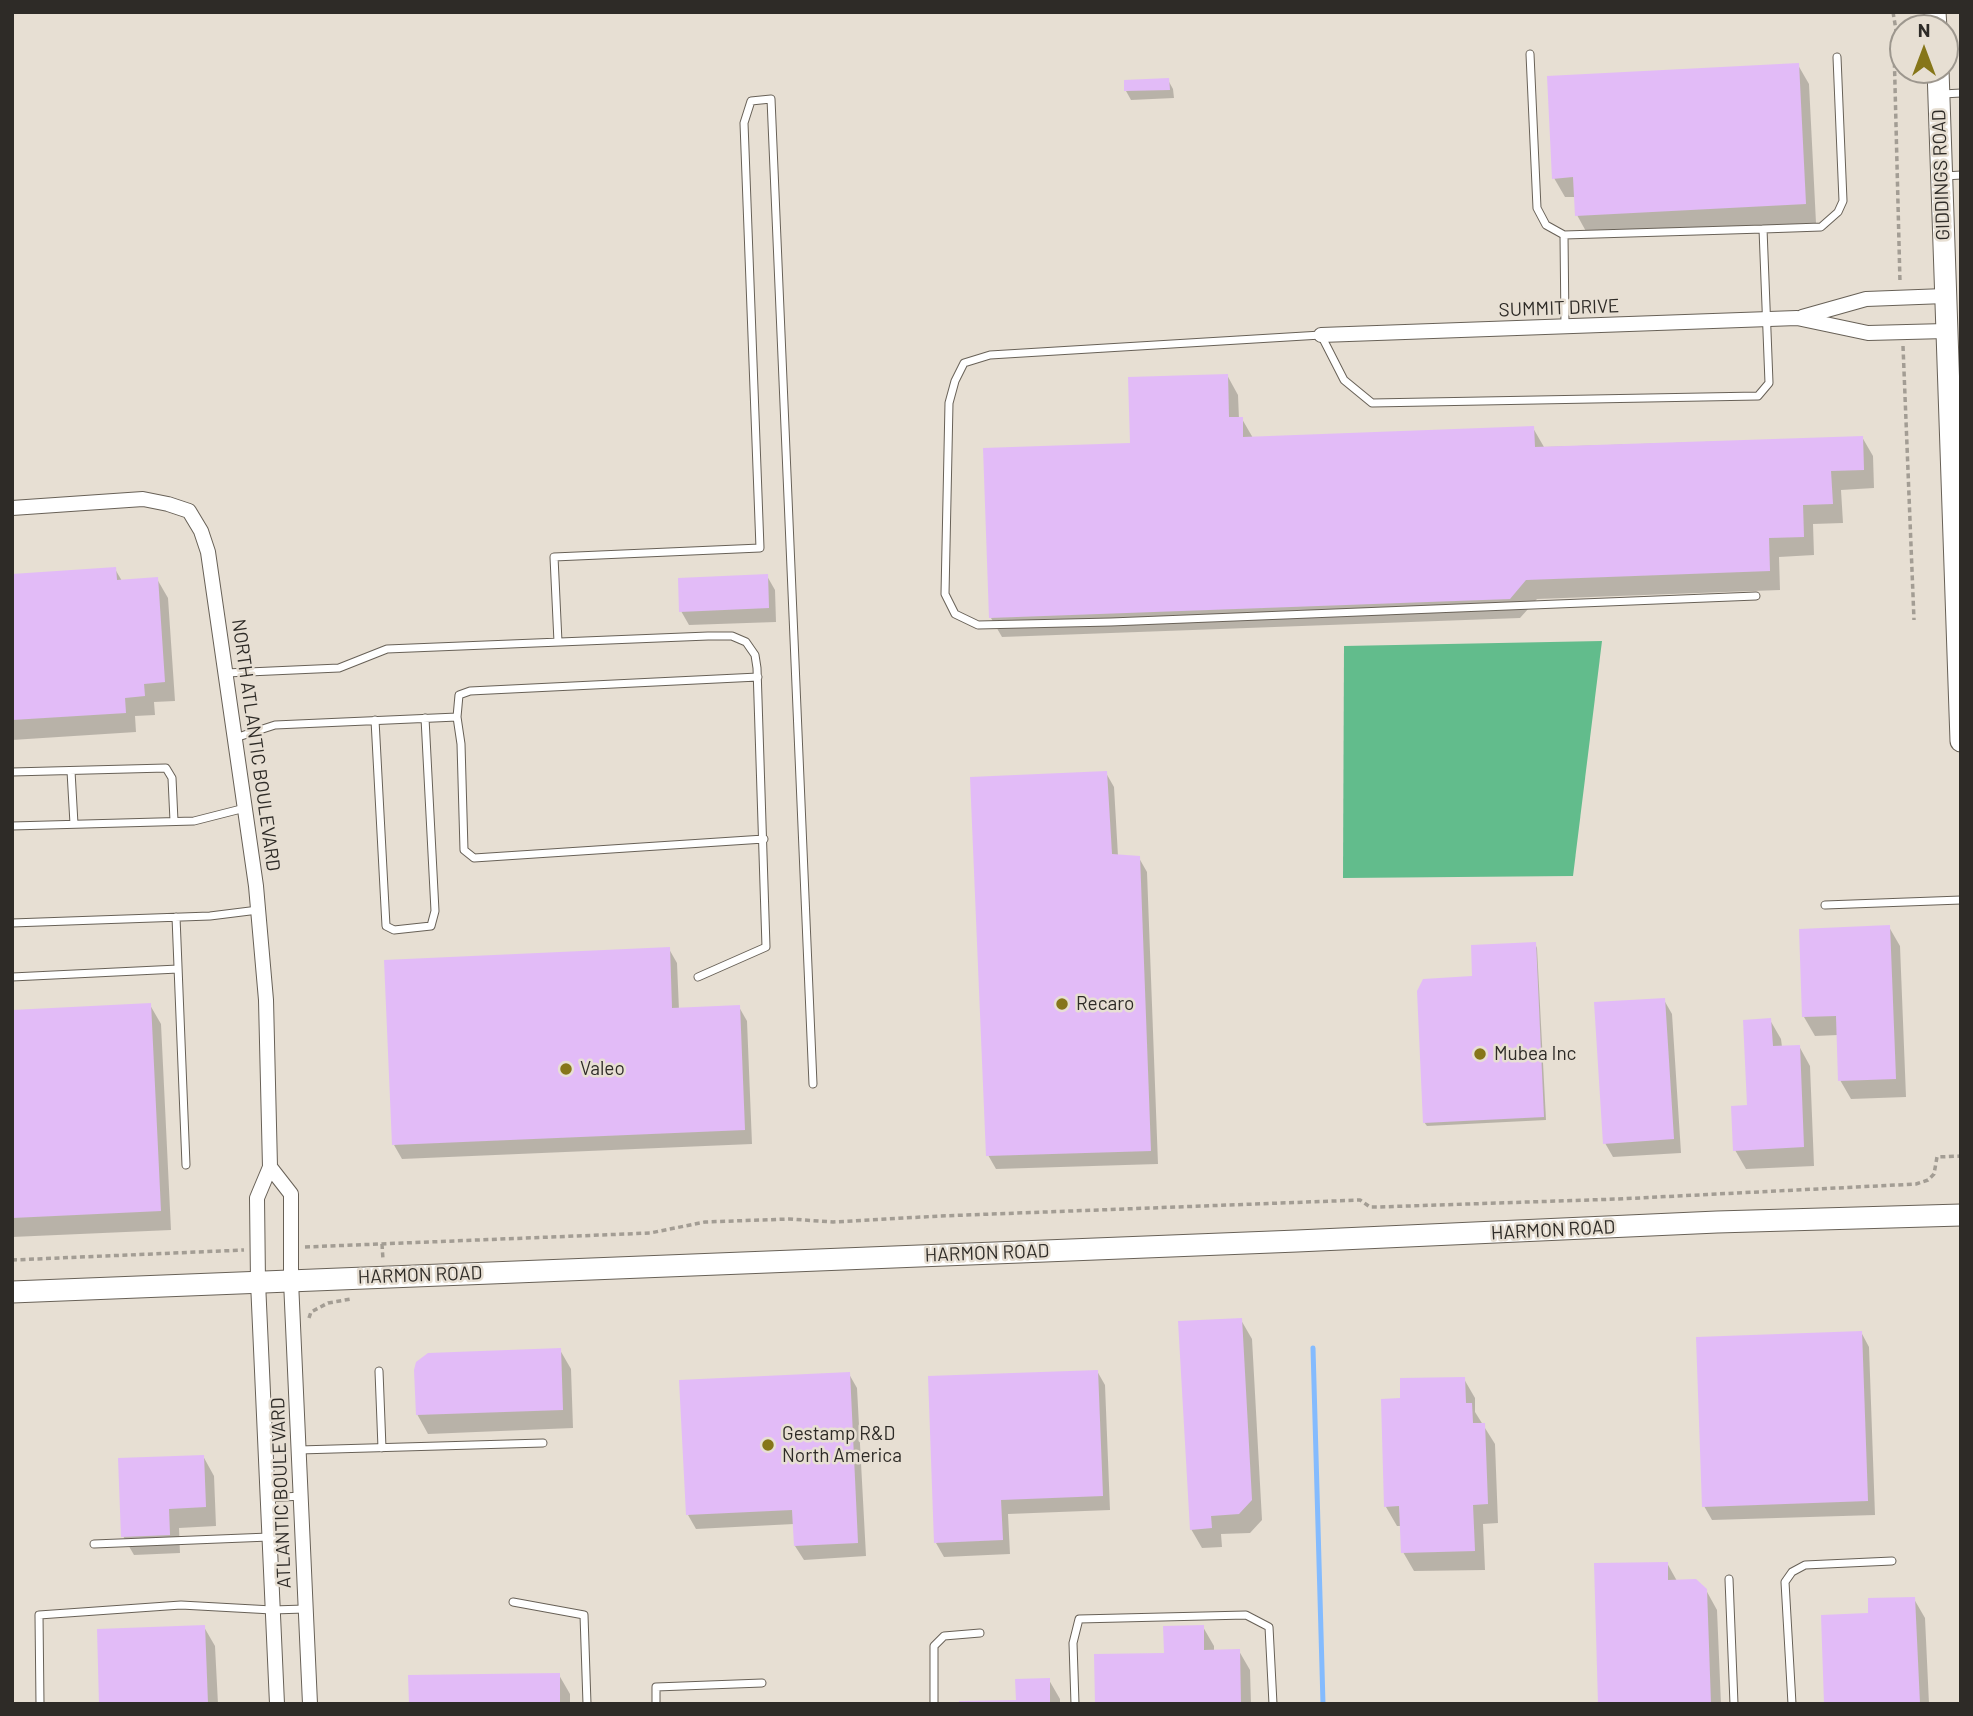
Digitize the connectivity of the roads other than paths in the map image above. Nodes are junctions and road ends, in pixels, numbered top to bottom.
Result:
1 (1530, 54) dead end
2 (1837, 57) dead end
3 (1938, 84) edge
4 (1961, 93) edge
5 (1938, 94) junction
6 (1951, 176) edge
7 (1763, 229) junction
8 (1564, 236) junction
9 (1945, 296) junction
10 (1797, 318) junction
11 (1765, 320) junction
12 (1566, 327) junction
13 (1946, 331) junction
14 (1321, 335) junction
15 (12, 508) edge
16 (1756, 596) dead end
17 (1958, 611) edge
18 (558, 642) junction
19 (226, 673) junction
20 (758, 677) junction
21 (457, 717) junction
22 (425, 718) junction
23 (375, 720) junction
24 (235, 738) junction
25 (1961, 741) edge
26 (71, 771) junction
27 (12, 772) edge
28 (245, 807) junction
29 (174, 821) junction
30 (74, 824) junction
31 (12, 825) edge
32 (764, 839) junction
33 (1961, 900) edge
34 (1825, 905) dead end
35 (258, 910) junction
36 (176, 917) junction
37 (12, 923) edge
38 (178, 969) junction
39 (12, 976) edge
40 (698, 977) dead end
41 (813, 1084) dead end
42 (186, 1165) dead end
43 (270, 1167) junction
44 (1961, 1214) edge
45 (291, 1281) junction
46 (258, 1282) junction
47 (12, 1292) edge
48 (379, 1371) dead end
49 (543, 1443) dead end
50 (382, 1448) junction
51 (299, 1450) junction
52 (301, 1496) junction
53 (268, 1497) junction
54 (269, 1537) junction
55 (94, 1544) dead end
56 (1892, 1561) dead end
57 (1729, 1579) dead end
58 (513, 1602) dead end
59 (305, 1609) junction
60 (272, 1610) junction
61 (980, 1633) dead end
62 (762, 1683) dead end
63 (40, 1704) edge
64 (277, 1704) edge
65 (310, 1704) edge
66 (587, 1704) edge
67 (656, 1704) edge
68 (934, 1704) edge
69 (1075, 1704) edge
70 (1273, 1704) edge
71 (1734, 1704) edge
72 (1791, 1704) edge

1 - 8 lane
2 - 7 lane
3 - 5 street, GIDDINGS ROAD
4 - 5 lane
5 - 6 street, GIDDINGS ROAD
6 - 9 street, GIDDINGS ROAD
7 - 8 lane
7 - 11 lane
8 - 12 lane
9 - 10 street, SUMMIT DRIVE
9 - 13 street, GIDDINGS ROAD
10 - 11 street, SUMMIT DRIVE
10 - 13 street, SUMMIT DRIVE
11 - 12 street, SUMMIT DRIVE
11 - 14 lane
12 - 14 street, SUMMIT DRIVE
13 - 17 street, GIDDINGS ROAD
14 - 16 lane
15 - 19 street, NORTH ATLANTIC BOULEVARD
17 - 25 street, GIDDINGS ROAD
18 - 19 lane
18 - 20 lane
18 - 41 lane
19 - 24 street, NORTH ATLANTIC BOULEVARD
20 - 21 lane
20 - 32 lane
21 - 22 lane
21 - 32 lane
22 - 23 lane
22 - 23 lane
23 - 24 lane
24 - 28 street, NORTH ATLANTIC BOULEVARD
26 - 27 lane
26 - 29 lane
26 - 30 lane
28 - 29 lane
28 - 35 street, NORTH ATLANTIC BOULEVARD
29 - 30 lane
30 - 31 lane
32 - 40 lane
33 - 34 lane
35 - 36 lane
35 - 43 street, NORTH ATLANTIC BOULEVARD
36 - 37 lane
36 - 38 lane
38 - 39 lane
38 - 42 lane
43 - 45 street
43 - 46 street, NORTH ATLANTIC BOULEVARD
44 - 45 street, HARMON ROAD
45 - 46 street, HARMON ROAD
45 - 51 street, ATLANTIC BOULEVARD
46 - 47 street, HARMON ROAD
46 - 53 street, ATLANTIC BOULEVARD
48 - 50 lane
49 - 50 lane
50 - 51 lane
51 - 52 street, ATLANTIC BOULEVARD
52 - 53 lane
52 - 59 street, ATLANTIC BOULEVARD
53 - 54 street, ATLANTIC BOULEVARD
54 - 55 lane
54 - 60 street, ATLANTIC BOULEVARD
56 - 72 lane
57 - 71 lane
58 - 66 lane
59 - 60 lane
59 - 65 street, ATLANTIC BOULEVARD
60 - 63 lane
60 - 64 street, ATLANTIC BOULEVARD
61 - 68 lane
62 - 67 lane
69 - 70 lane

